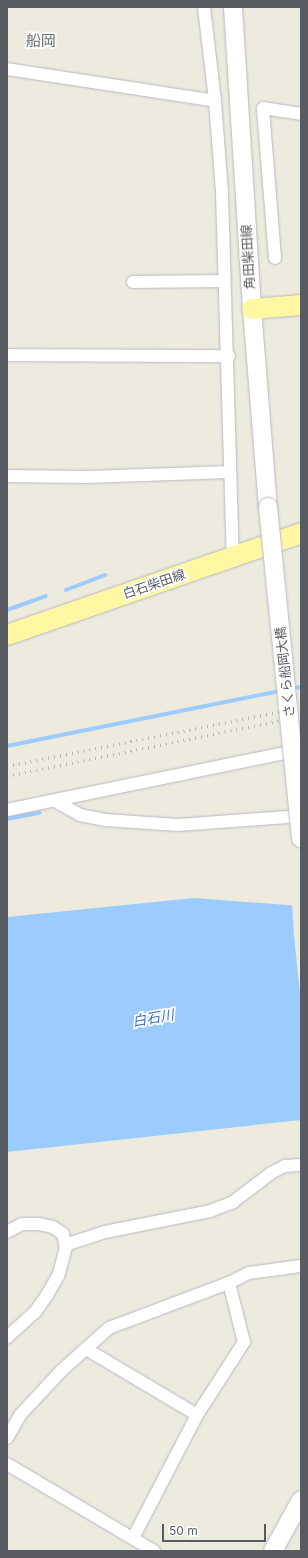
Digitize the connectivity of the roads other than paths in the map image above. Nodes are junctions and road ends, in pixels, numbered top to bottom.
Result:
1 (204, 7) edge
2 (233, 7) edge
3 (7, 69) edge
4 (216, 101) junction
5 (301, 114) edge
6 (275, 258) dead end
7 (224, 281) junction
8 (133, 282) dead end
9 (301, 305) edge
10 (252, 309) junction
11 (7, 355) edge
12 (229, 356) junction
13 (230, 472) junction
14 (7, 476) edge
15 (268, 507) joint
16 (301, 533) edge
17 (233, 558) junction
18 (7, 635) edge
19 (301, 750) edge
20 (55, 801) junction
21 (7, 810) edge
22 (301, 816) edge
23 (301, 838) edge
24 (301, 1165) edge
25 (7, 1232) edge
26 (66, 1245) junction
27 (301, 1266) edge
28 (229, 1284) junction
29 (7, 1337) edge
30 (86, 1349) junction
31 (197, 1416) junction
32 (7, 1438) edge
33 (7, 1464) edge
34 (301, 1500) edge
35 (133, 1538) junction
36 (154, 1551) edge
37 (273, 1551) edge

1 - 4 street
2 - 10 main road, 角田柴田線
3 - 4 street
4 - 7 street
5 - 6 street
7 - 8 street
7 - 12 street
9 - 10 main road
10 - 15 main road, 角田柴田線
11 - 12 street
12 - 13 street
13 - 14 street
13 - 17 street
15 - 23 main road, さくら船岡大橋, bridge
16 - 17 main road, 白石柴田線
17 - 18 main road, 白石柴田線
19 - 20 street
20 - 21 street
20 - 22 street
24 - 26 street
25 - 26 street
26 - 29 street
27 - 28 street
28 - 30 street
28 - 31 street
30 - 31 street
30 - 32 street
31 - 35 street
33 - 35 street
34 - 37 main road
35 - 36 street

